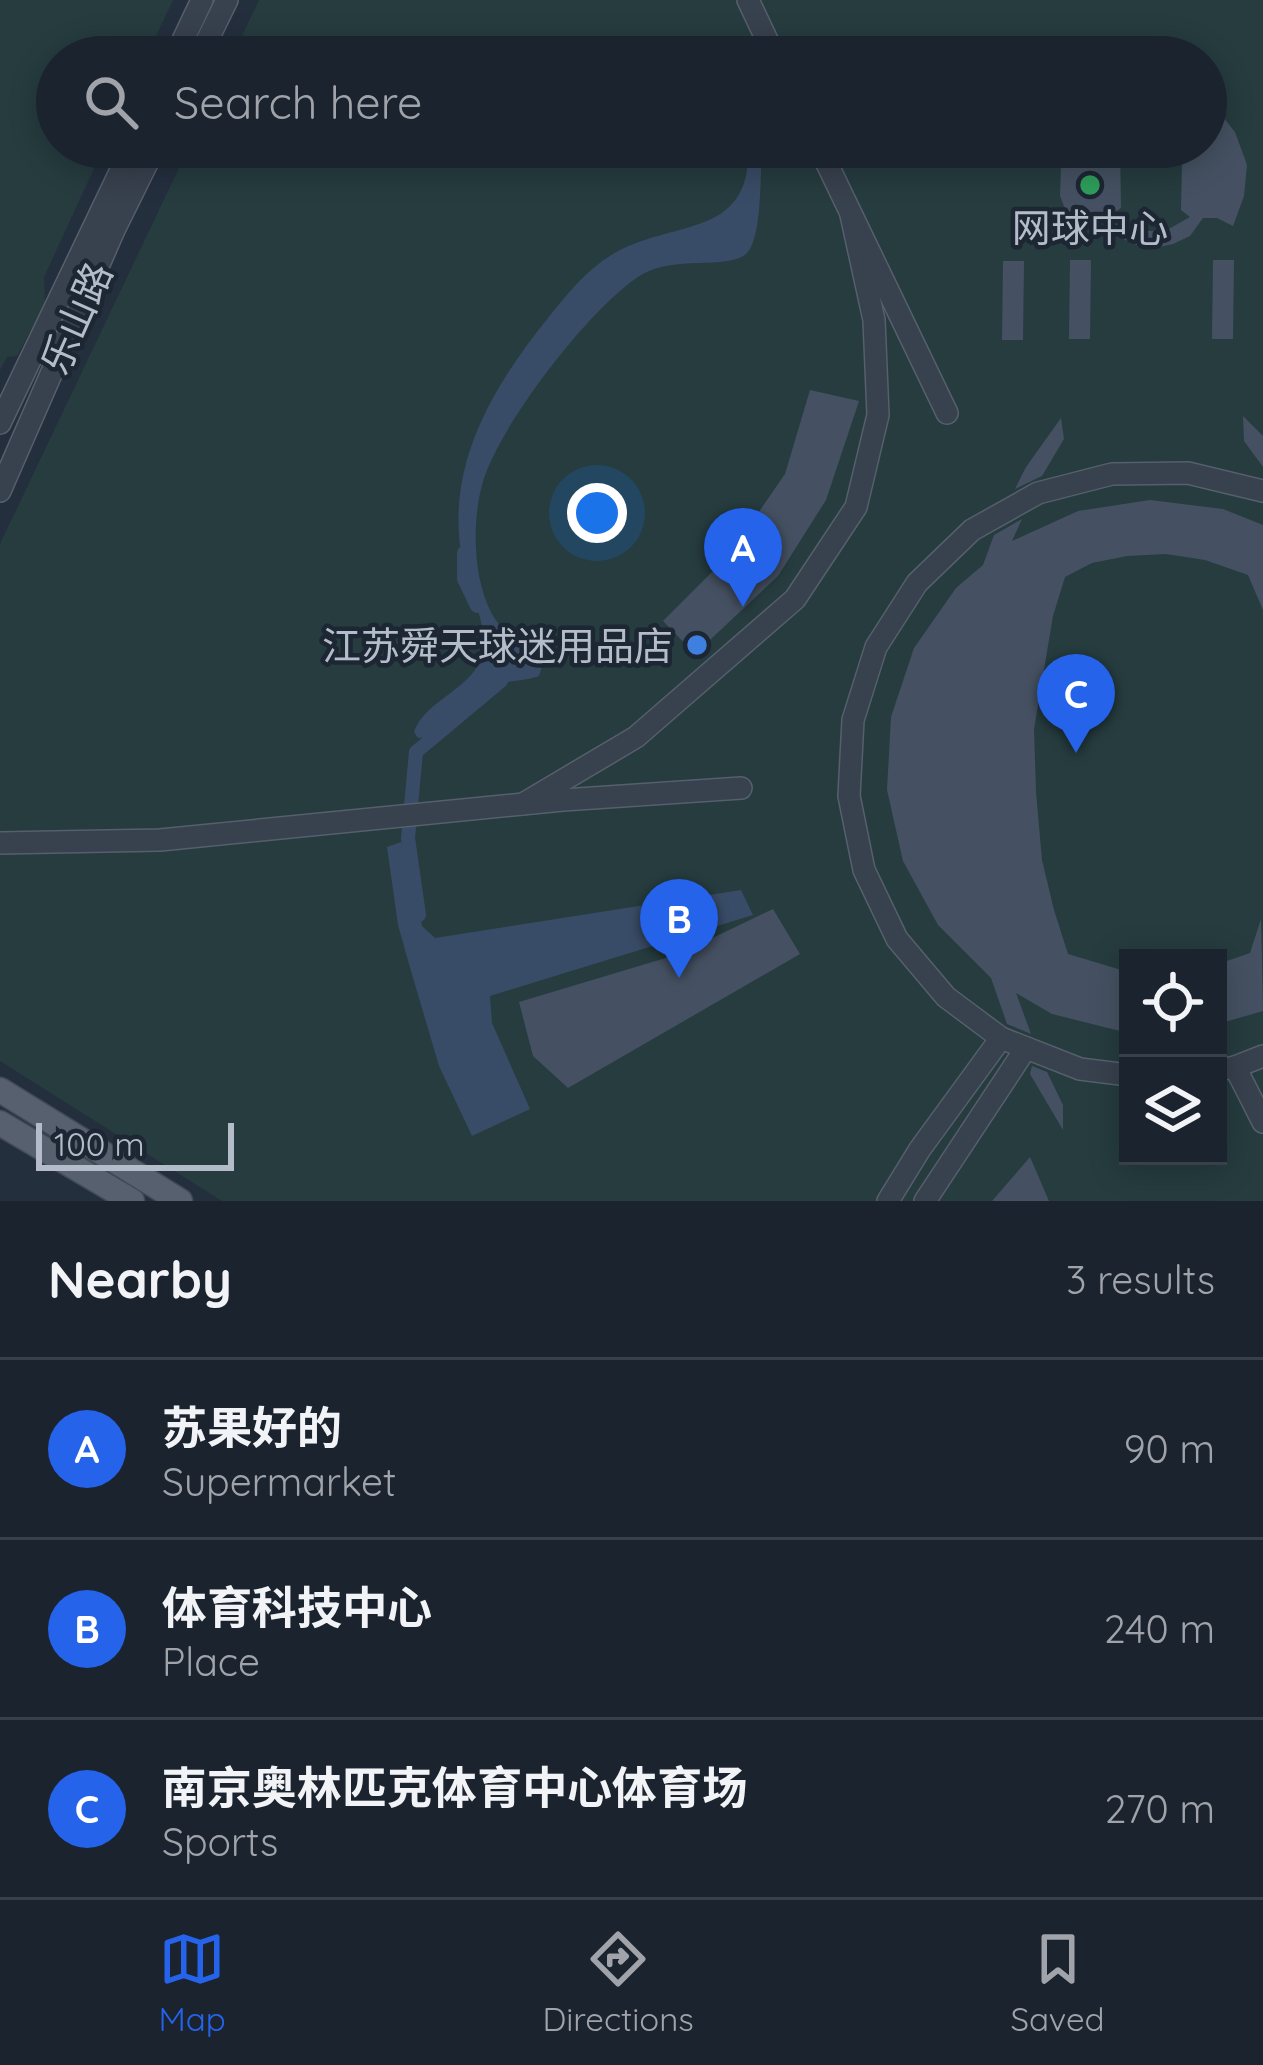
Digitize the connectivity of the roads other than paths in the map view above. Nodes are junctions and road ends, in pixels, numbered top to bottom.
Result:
1 (202, 0) edge
2 (227, 0) edge
3 (748, 0) edge
4 (185, 36) edge
5 (209, 36) edge
6 (765, 36) edge
7 (122, 168) edge
8 (145, 168) edge
9 (829, 168) edge
10 (851, 214) junction
11 (946, 412) dead end
12 (0, 423) edge
13 (0, 491) edge
14 (1263, 491) edge
15 (741, 788) dead end
16 (523, 804) junction
17 (0, 843) edge
18 (1000, 1038) junction
19 (1026, 1048) junction
20 (1263, 1056) edge
21 (1227, 1068) edge
22 (1119, 1074) edge
23 (0, 1090) edge
24 (1263, 1122) edge
25 (0, 1123) edge
26 (132, 1201) edge
27 (181, 1201) edge
28 (889, 1201) edge
29 (926, 1201) edge

1 - 4 street
2 - 5 street
3 - 6 street
7 - 12 street, 乐山路
8 - 13 street, 乐山路
9 - 10 street
10 - 11 street
10 - 16 street
14 - 18 street
15 - 16 street
16 - 17 street
18 - 19 street
18 - 28 street
19 - 22 street
19 - 29 street
20 - 21 street
21 - 24 street
23 - 27 main road
25 - 26 main road

